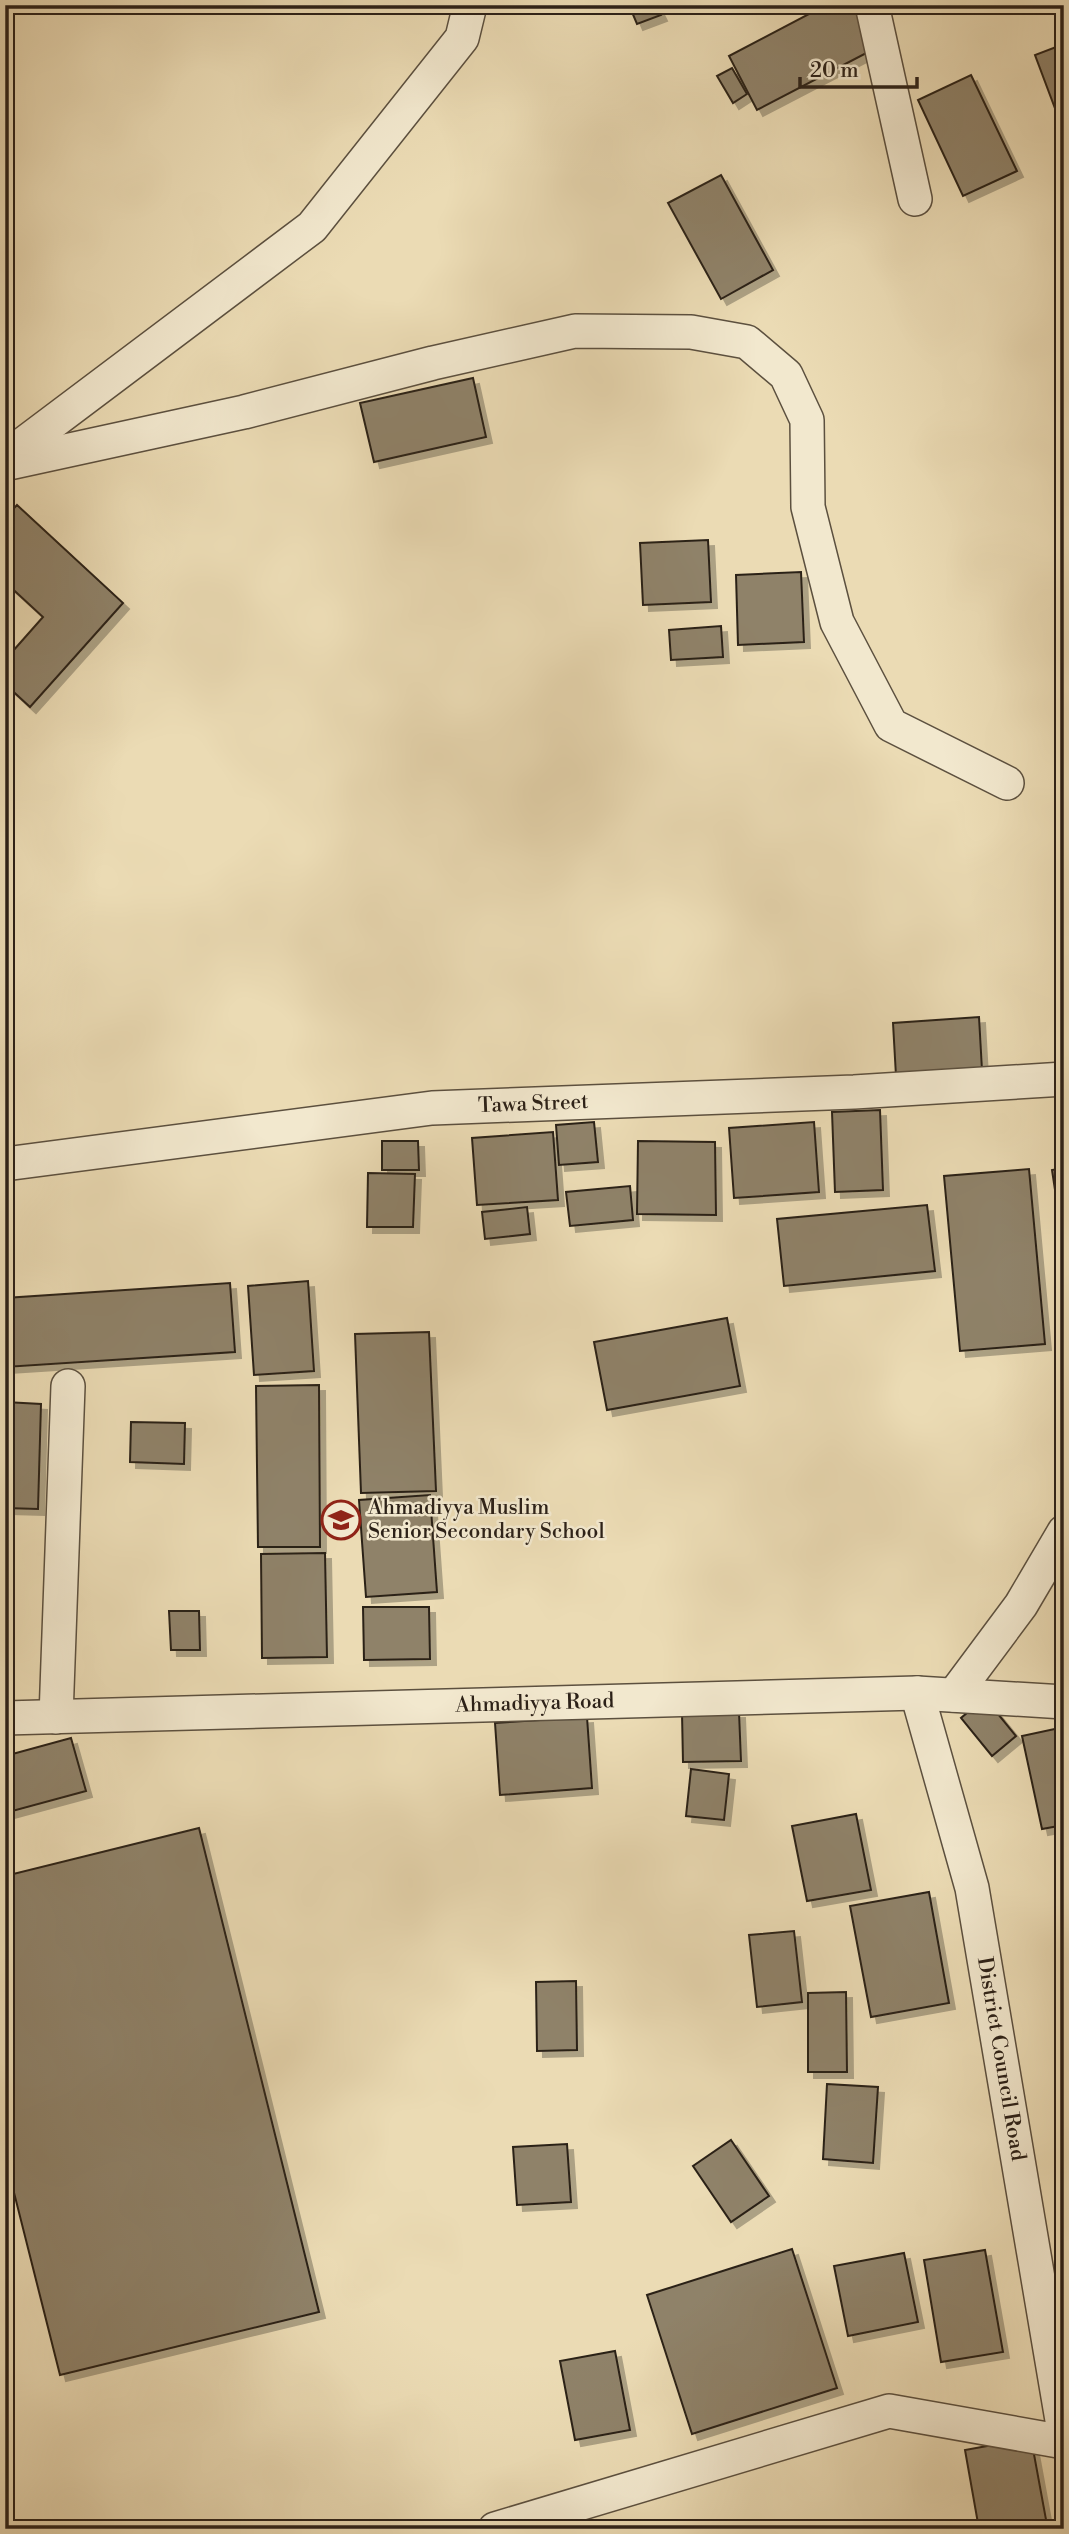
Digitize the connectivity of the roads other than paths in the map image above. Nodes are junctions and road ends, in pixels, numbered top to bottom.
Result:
1 (470, 5) edge
2 (872, 5) edge
3 (915, 199) dead end
4 (5, 458) edge
5 (5, 464) edge
6 (1007, 783) dead end
7 (1064, 1079) edge
8 (5, 1164) edge
9 (68, 1386) dead end
10 (1064, 1532) edge
11 (917, 1693) junction
12 (954, 1695) junction
13 (1064, 1702) edge
14 (56, 1717) junction
15 (5, 1718) edge
16 (1064, 2432) edge
17 (1064, 2442) edge
18 (495, 2529) edge

1 - 4 street
2 - 3 street
5 - 6 street
7 - 8 street, Tawa Street
9 - 14 street
10 - 12 street
11 - 12 street, Ahmadiyya Road
11 - 14 street, Ahmadiyya Road
11 - 16 street, District Council Road
12 - 13 street, Ahmadiyya Road
14 - 15 street, Ahmadiyya Road
17 - 18 street

